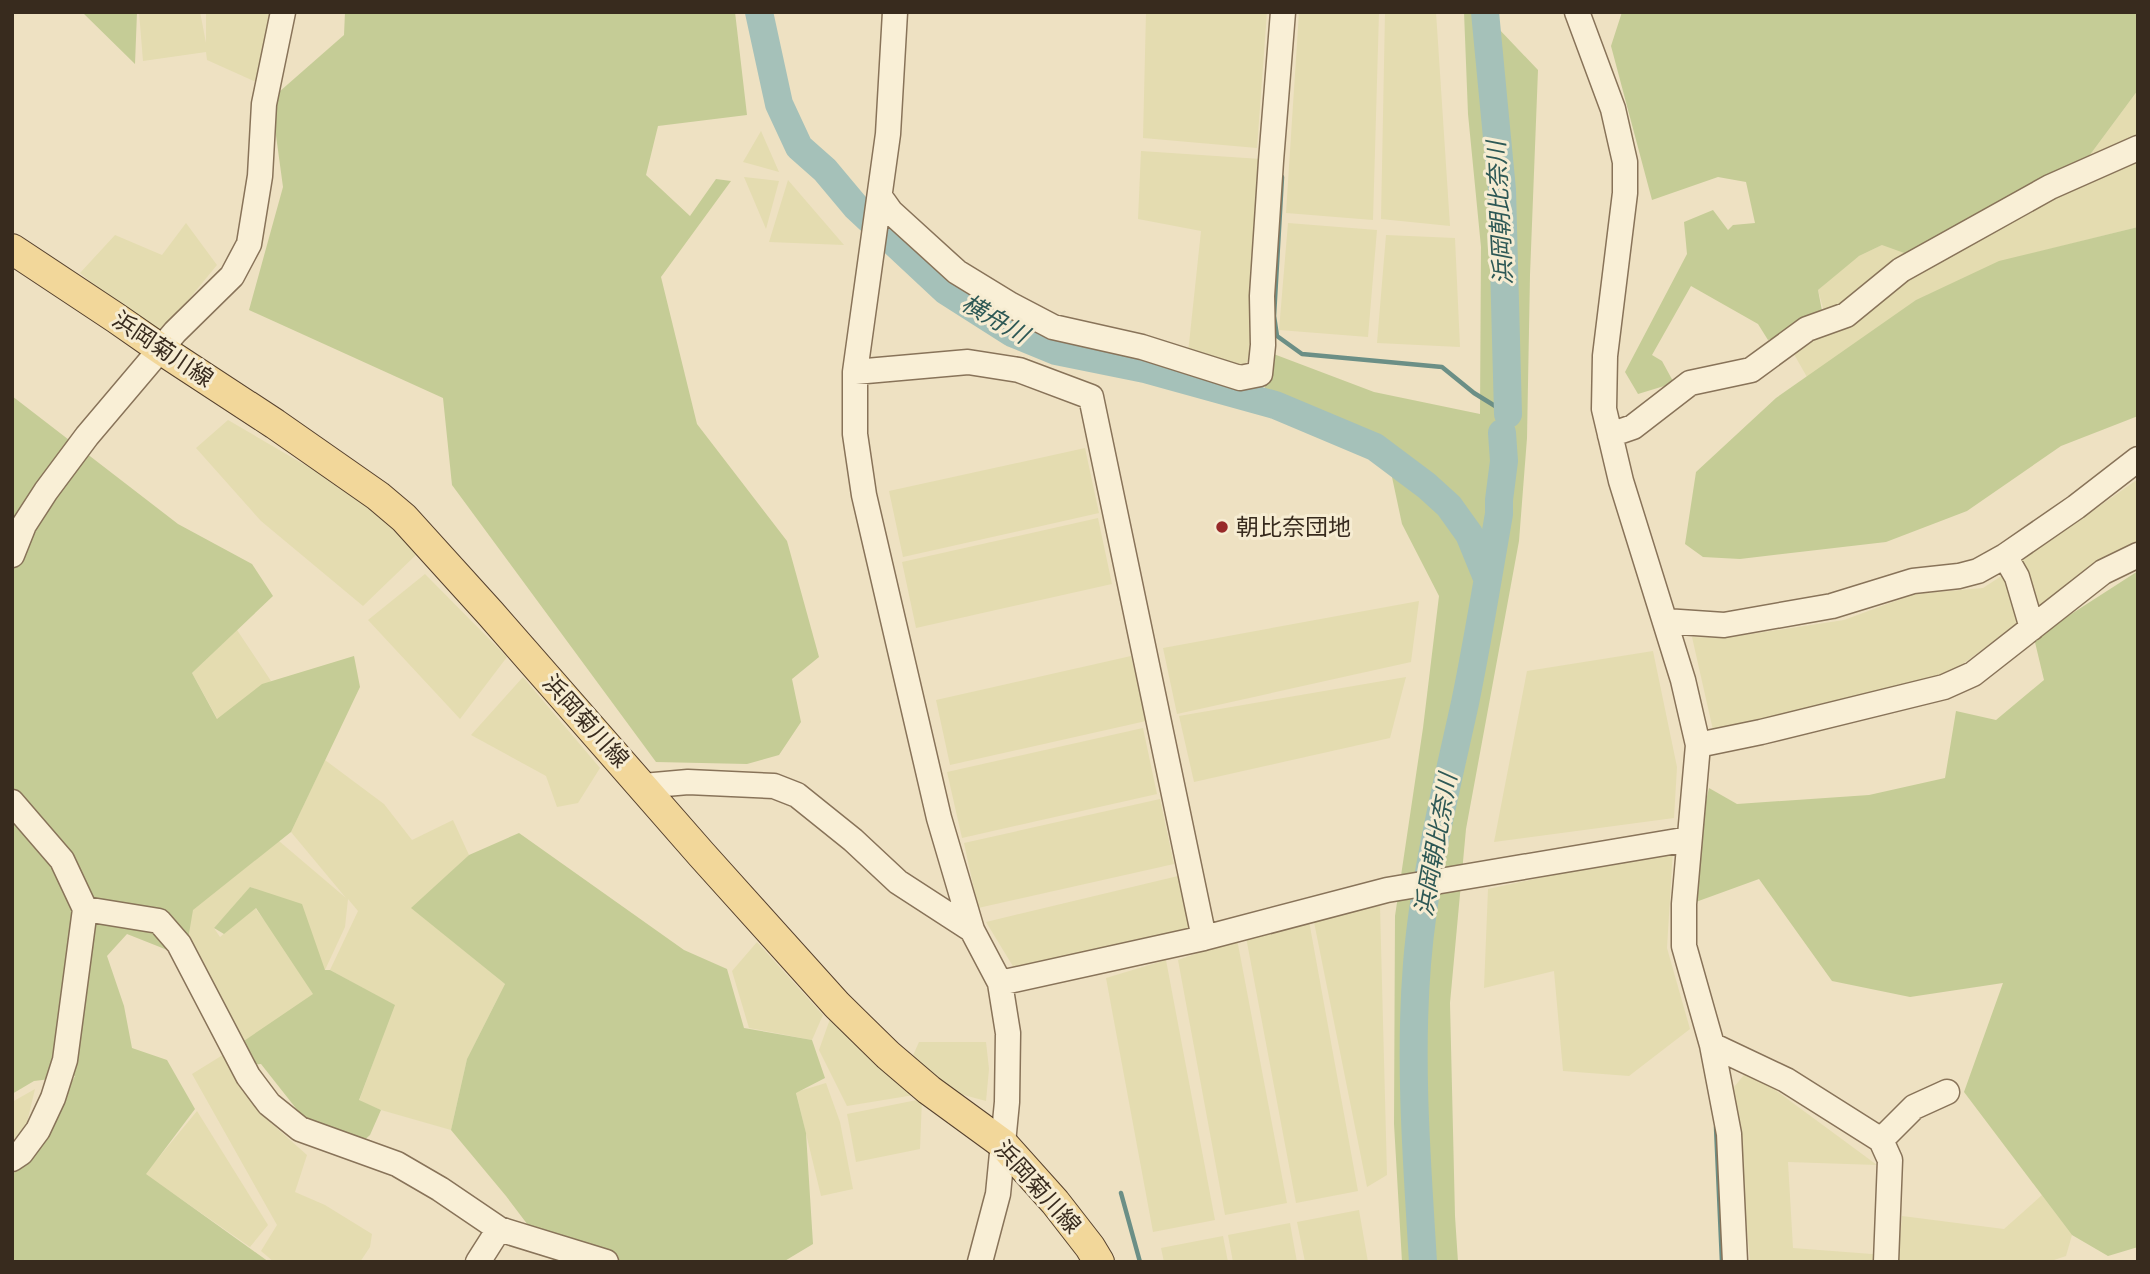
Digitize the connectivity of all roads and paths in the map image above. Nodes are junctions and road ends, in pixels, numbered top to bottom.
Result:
1 (283, 12) edge
2 (895, 12) edge
3 (1283, 12) edge
4 (1577, 12) edge
5 (2138, 148) edge
6 (881, 198) junction
7 (12, 249) edge
8 (162, 351) junction
9 (855, 372) junction
10 (1610, 435) junction
11 (2138, 459) edge
12 (12, 555) edge
13 (2138, 555) edge
14 (2005, 556) junction
15 (1665, 621) junction
16 (2032, 628) junction
17 (1698, 745) junction
18 (643, 786) junction
19 (12, 802) edge
20 (1689, 839) junction
21 (85, 909) junction
22 (972, 930) junction
23 (1204, 938) junction
24 (1000, 983) junction
25 (1712, 1045) junction
26 (1947, 1092) dead end
27 (1881, 1140) junction
28 (1003, 1144) junction
29 (12, 1159) edge
30 (499, 1229) junction
31 (478, 1262) edge
32 (606, 1262) edge
33 (980, 1262) edge
34 (1099, 1262) edge
35 (1735, 1262) edge
36 (1886, 1262) edge

1 - 8 street
2 - 6 street
3 - 6 street
4 - 10 street
5 - 10 street
6 - 9 street
7 - 8 main road, 浜岡菊川線
8 - 12 street
8 - 18 main road, 浜岡菊川線
9 - 22 street
9 - 23 street
10 - 15 street
11 - 14 street
13 - 16 street
14 - 15 street
14 - 16 street
15 - 17 street
16 - 17 street
17 - 20 street
18 - 22 street
18 - 28 main road, 浜岡菊川線
19 - 21 street
20 - 23 street
20 - 25 street
21 - 29 street
21 - 30 street
22 - 24 street
23 - 24 street
24 - 28 street
25 - 27 street
25 - 35 street
26 - 27 street
27 - 36 street
28 - 33 street
28 - 34 main road, 浜岡菊川線
30 - 31 street
30 - 32 street

